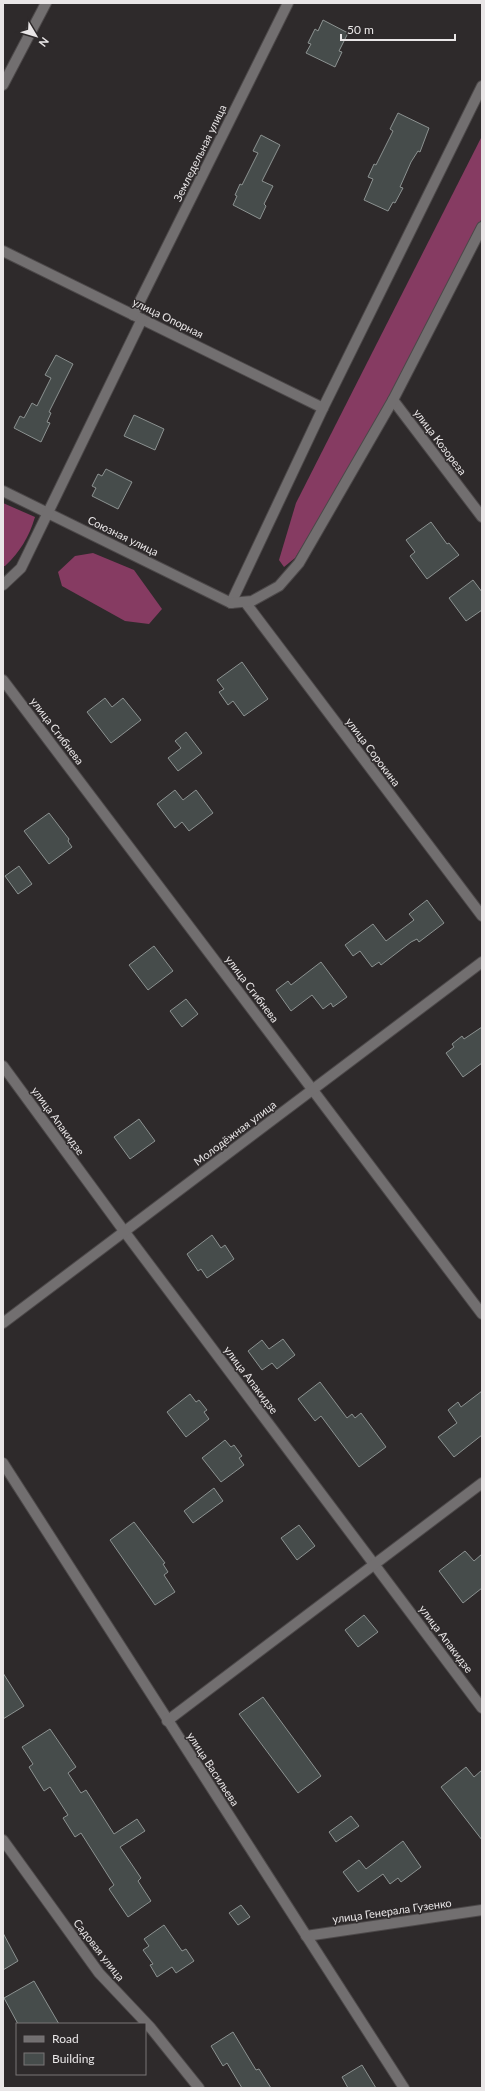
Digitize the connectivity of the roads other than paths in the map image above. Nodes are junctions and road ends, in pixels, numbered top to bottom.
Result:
1 (46, 3) edge
2 (288, 3) edge
3 (3, 85) edge
4 (482, 86) edge
5 (482, 227) edge
6 (3, 251) edge
7 (138, 317) junction
8 (394, 400) junction
9 (323, 408) junction
10 (3, 491) edge
11 (48, 512) junction
12 (482, 517) edge
13 (3, 585) edge
14 (245, 602) junction
15 (231, 603) junction
16 (3, 680) edge
17 (482, 916) edge
18 (482, 962) edge
19 (3, 1066) edge
20 (313, 1089) junction
21 (124, 1231) junction
22 (482, 1314) edge
23 (3, 1323) edge
24 (3, 1463) edge
25 (482, 1483) edge
26 (374, 1564) junction
27 (482, 1708) edge
28 (167, 1720) junction
29 (3, 1840) edge
30 (482, 1910) edge
31 (306, 1936) junction
32 (199, 2088) edge
33 (404, 2088) edge

1 - 3 street
2 - 7 street, Земледельная улица
4 - 9 street
5 - 8 street
6 - 7 street, улица Опорная
7 - 9 street, улица Опорная
7 - 11 street, Земледельная улица
8 - 12 street, улица Козореза
8 - 14 street
9 - 15 street
10 - 11 street, Союзная улица
11 - 13 street, Земледельная улица
11 - 15 street, Союзная улица
14 - 15 street
14 - 17 street, улица Сорокина
16 - 20 street, улица Сгибнева
18 - 20 street, Молодёжная улица
19 - 21 street, улица Апакидзе
20 - 21 street, Молодёжная улица
20 - 22 street, улица Сгибнева
21 - 23 street, Молодёжная улица
21 - 26 street, улица Апакидзе
24 - 28 street, улица Васильева
25 - 26 street
26 - 27 street, улица Апакидзе
26 - 28 street
28 - 31 street, улица Васильева
29 - 32 street, Садовая улица
30 - 31 street, улица Генерала Гузенко
31 - 33 street, улица Васильева

